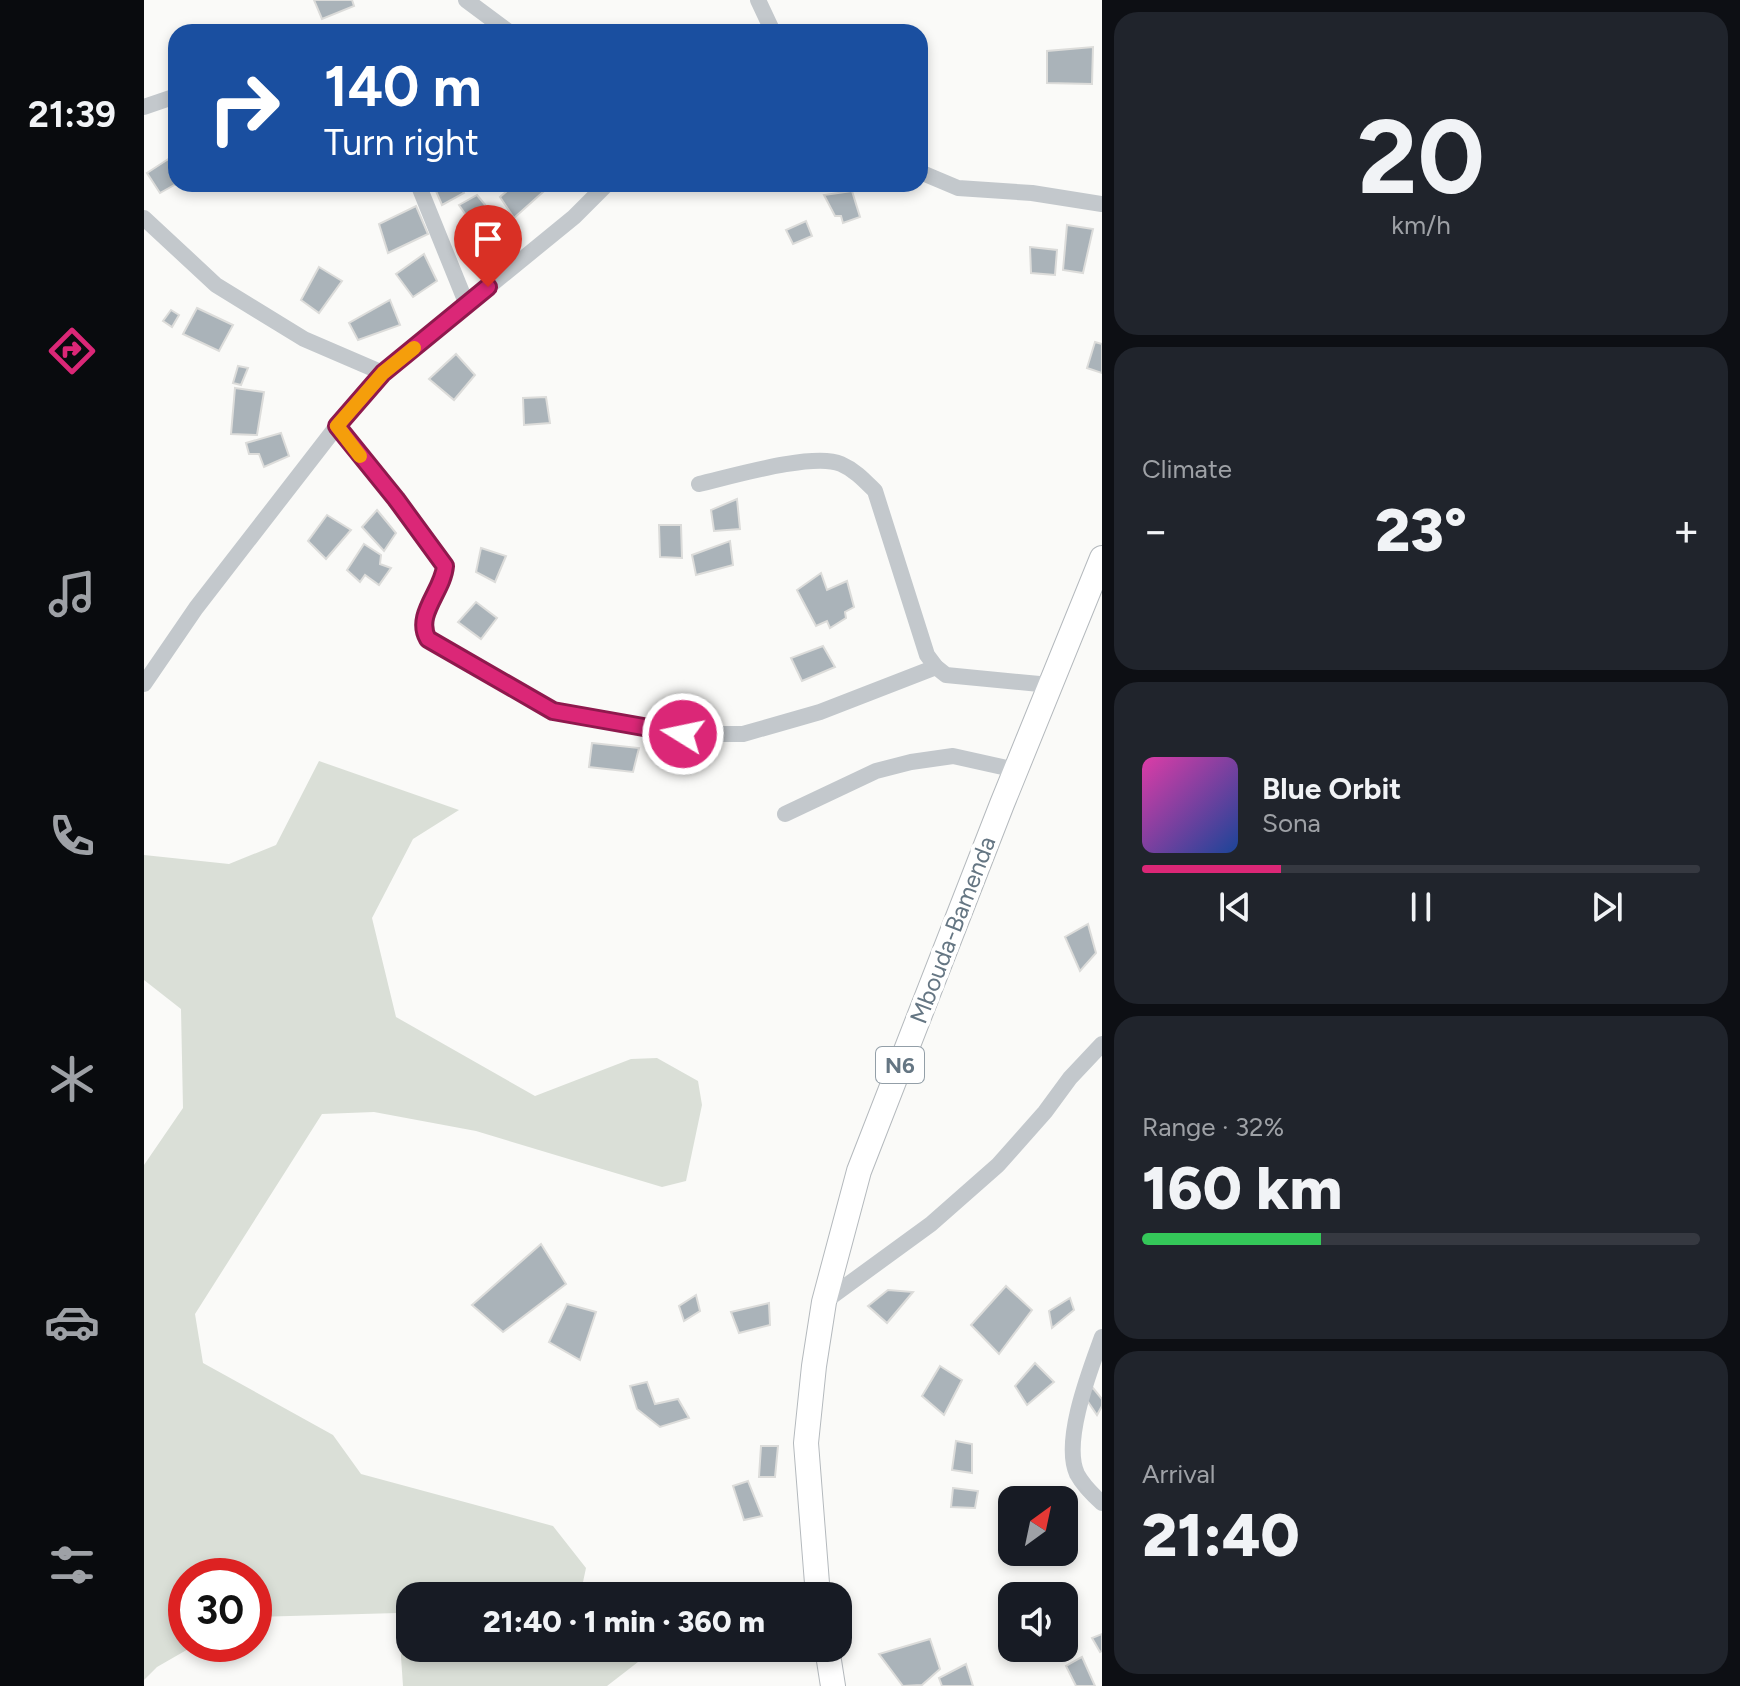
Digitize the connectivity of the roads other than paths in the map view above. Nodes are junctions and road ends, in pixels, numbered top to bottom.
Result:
1 (466, 0) edge
2 (758, 0) edge
3 (498, 24) edge
4 (769, 24) edge
5 (168, 99) edge
6 (144, 107) edge
7 (928, 175) edge
8 (421, 192) edge
9 (599, 192) edge
10 (1102, 193) edge
11 (1102, 204) edge
12 (144, 218) edge
13 (467, 305) junction
14 (383, 373) junction
15 (337, 426) junction
16 (699, 484) dead end
17 (1102, 558) edge
18 (936, 667) junction
19 (144, 684) edge
20 (1050, 685) junction
21 (1016, 770) junction
22 (785, 814) dead end
23 (1102, 1044) edge
24 (824, 1302) junction
25 (1102, 1337) edge
26 (1102, 1503) edge
27 (817, 1582) edge
28 (829, 1662) edge
29 (833, 1686) edge

1 - 3 street
2 - 4 street
5 - 6 street
7 - 11 street
8 - 13 street
9 - 13 street
10 - 11 street
12 - 14 street
13 - 14 street
14 - 15 street
15 - 18 street
15 - 19 street
16 - 18 street
17 - 20 highway, Mbouda-Bamenda / N6
18 - 20 street
20 - 21 highway, Mbouda-Bamenda / N6
21 - 22 street
21 - 24 highway, Mbouda-Bamenda / N6
23 - 24 street
24 - 27 highway, Mbouda-Bamenda / N6
25 - 26 street
28 - 29 highway

